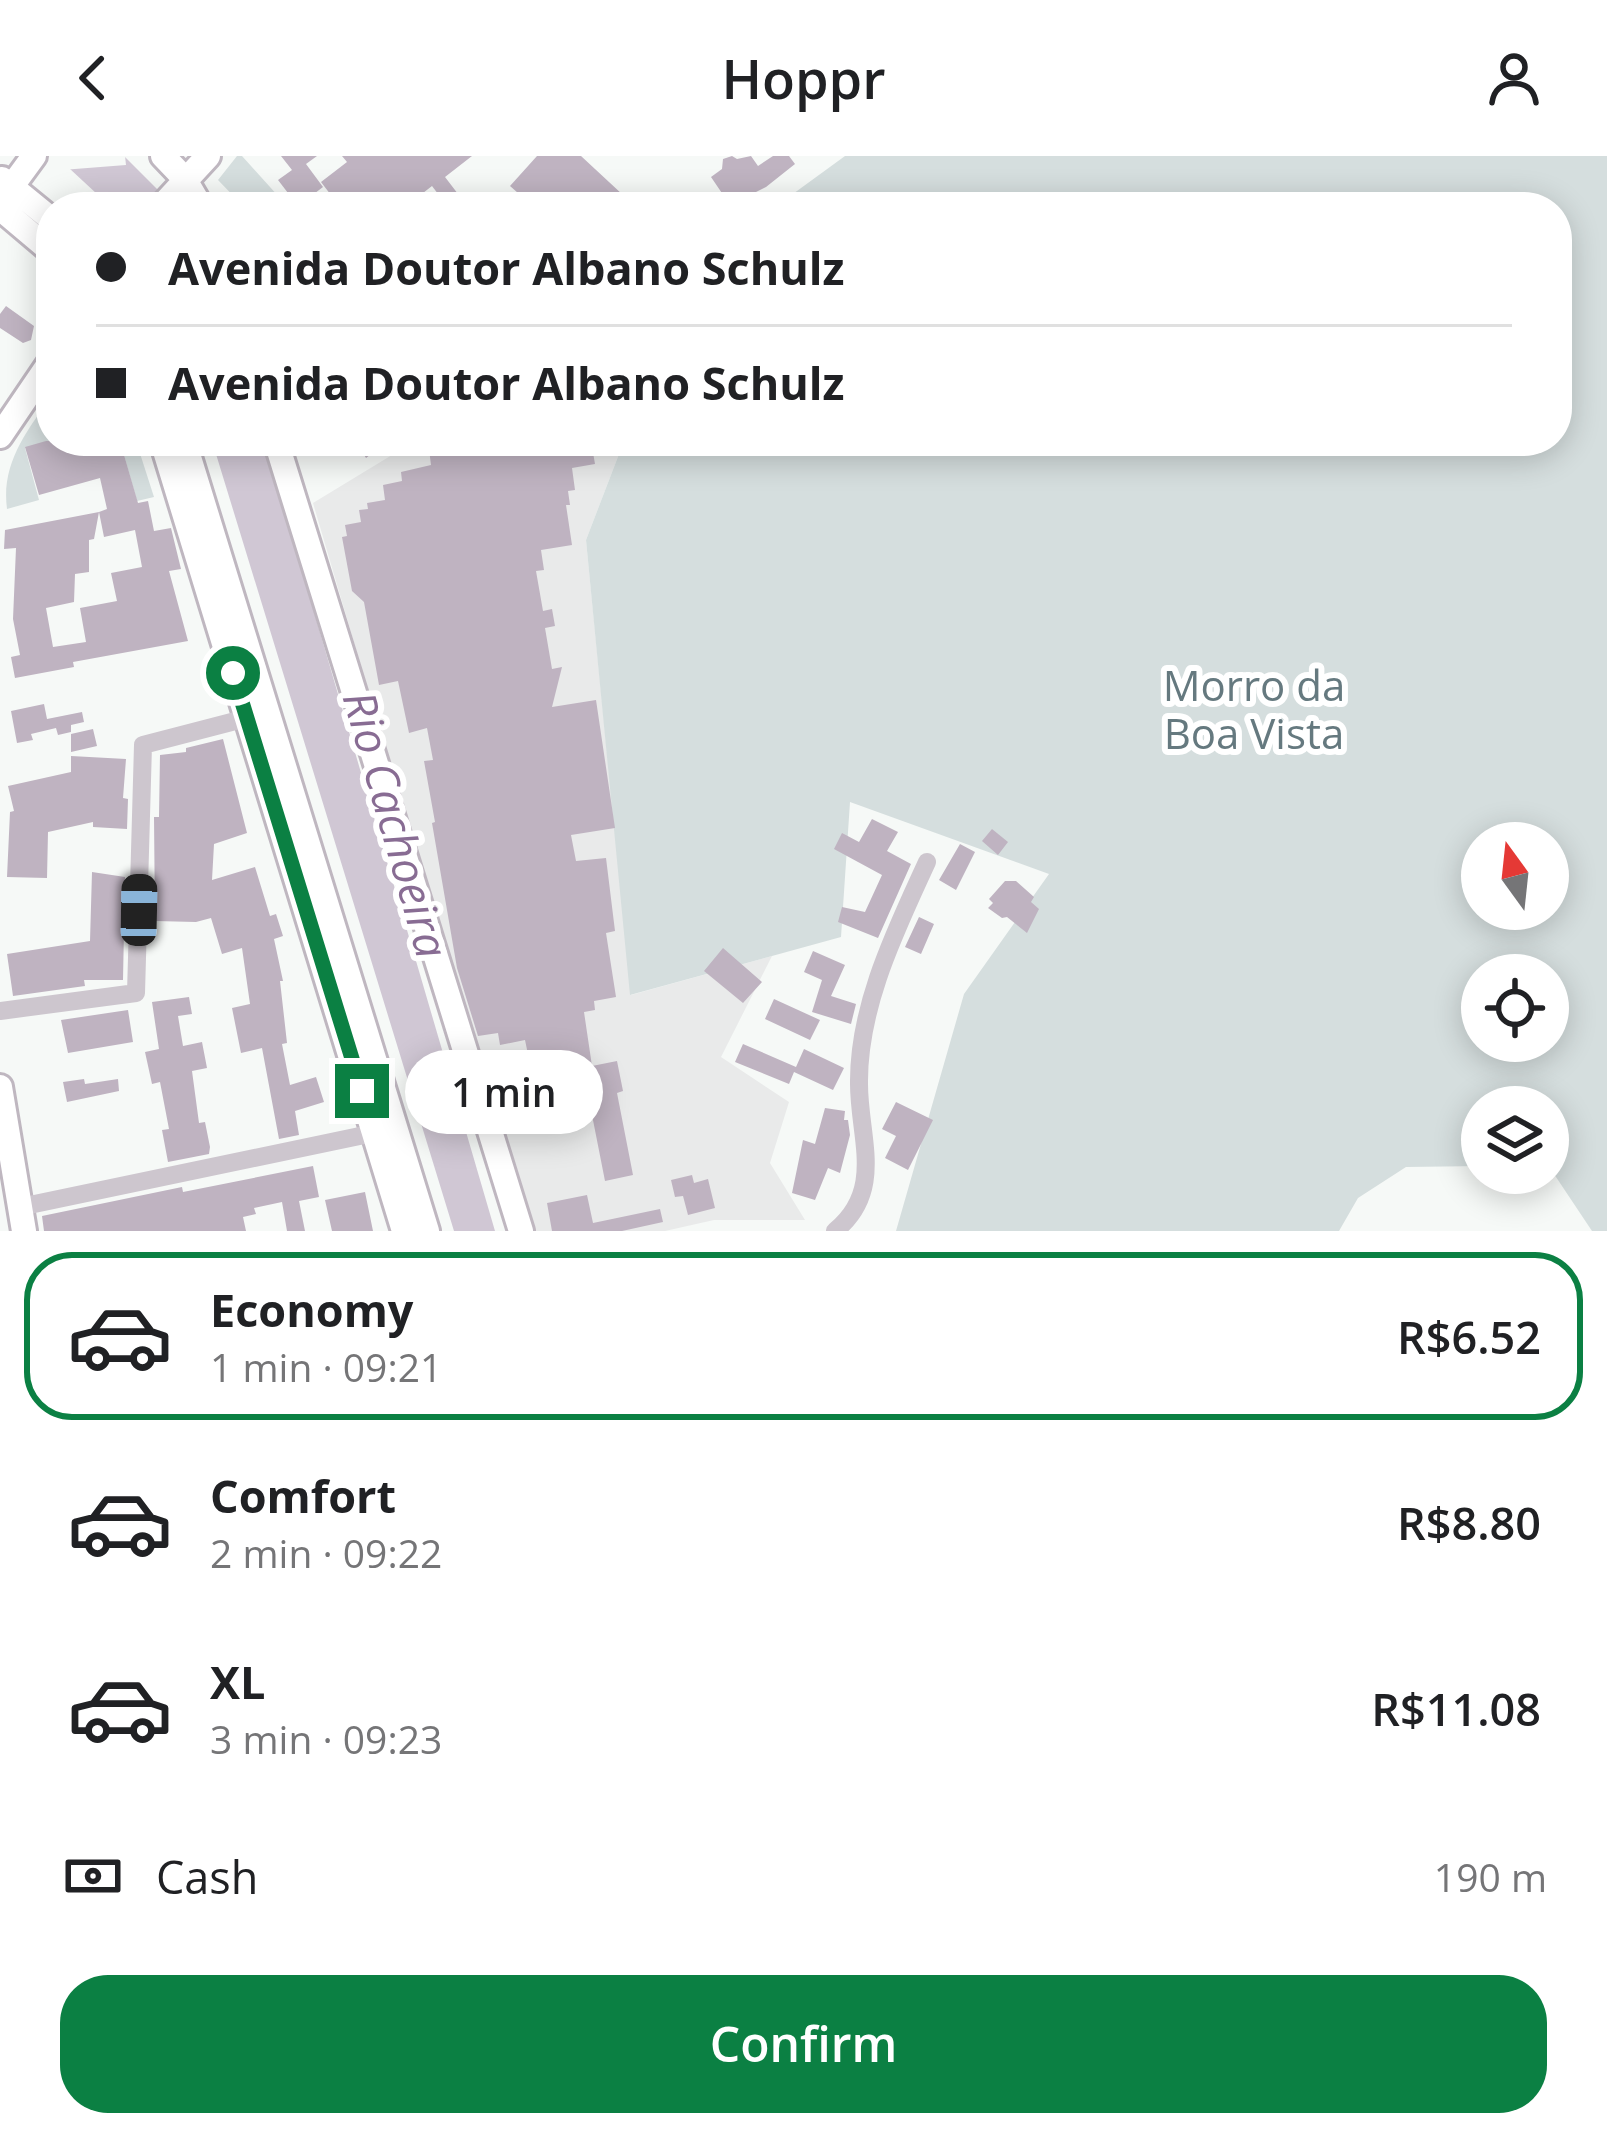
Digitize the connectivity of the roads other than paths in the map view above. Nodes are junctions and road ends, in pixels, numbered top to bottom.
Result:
1 (34, 156) edge
2 (163, 156) edge
3 (208, 156) edge
4 (172, 192) edge
5 (173, 192) edge
6 (5, 196) edge
7 (36, 212) edge
8 (36, 233) edge
9 (36, 383) edge
10 (0, 436) edge
11 (167, 456) edge
12 (189, 456) edge
13 (281, 456) edge
14 (247, 718) junction
15 (927, 862) dead end
16 (0, 1012) edge
17 (0, 1087) edge
18 (374, 1132) junction
19 (16, 1209) edge
20 (404, 1231) edge
21 (427, 1231) edge
22 (521, 1231) edge
23 (835, 1231) edge

1 - 6 main road
2 - 4 main road
3 - 5 main road
6 - 7 main road
6 - 8 main road
9 - 10 main road
11 - 14 main road
12 - 21 main road
13 - 22 main road
14 - 16 street
14 - 18 main road
15 - 23 street
17 - 19 main road
18 - 19 street
18 - 20 main road

